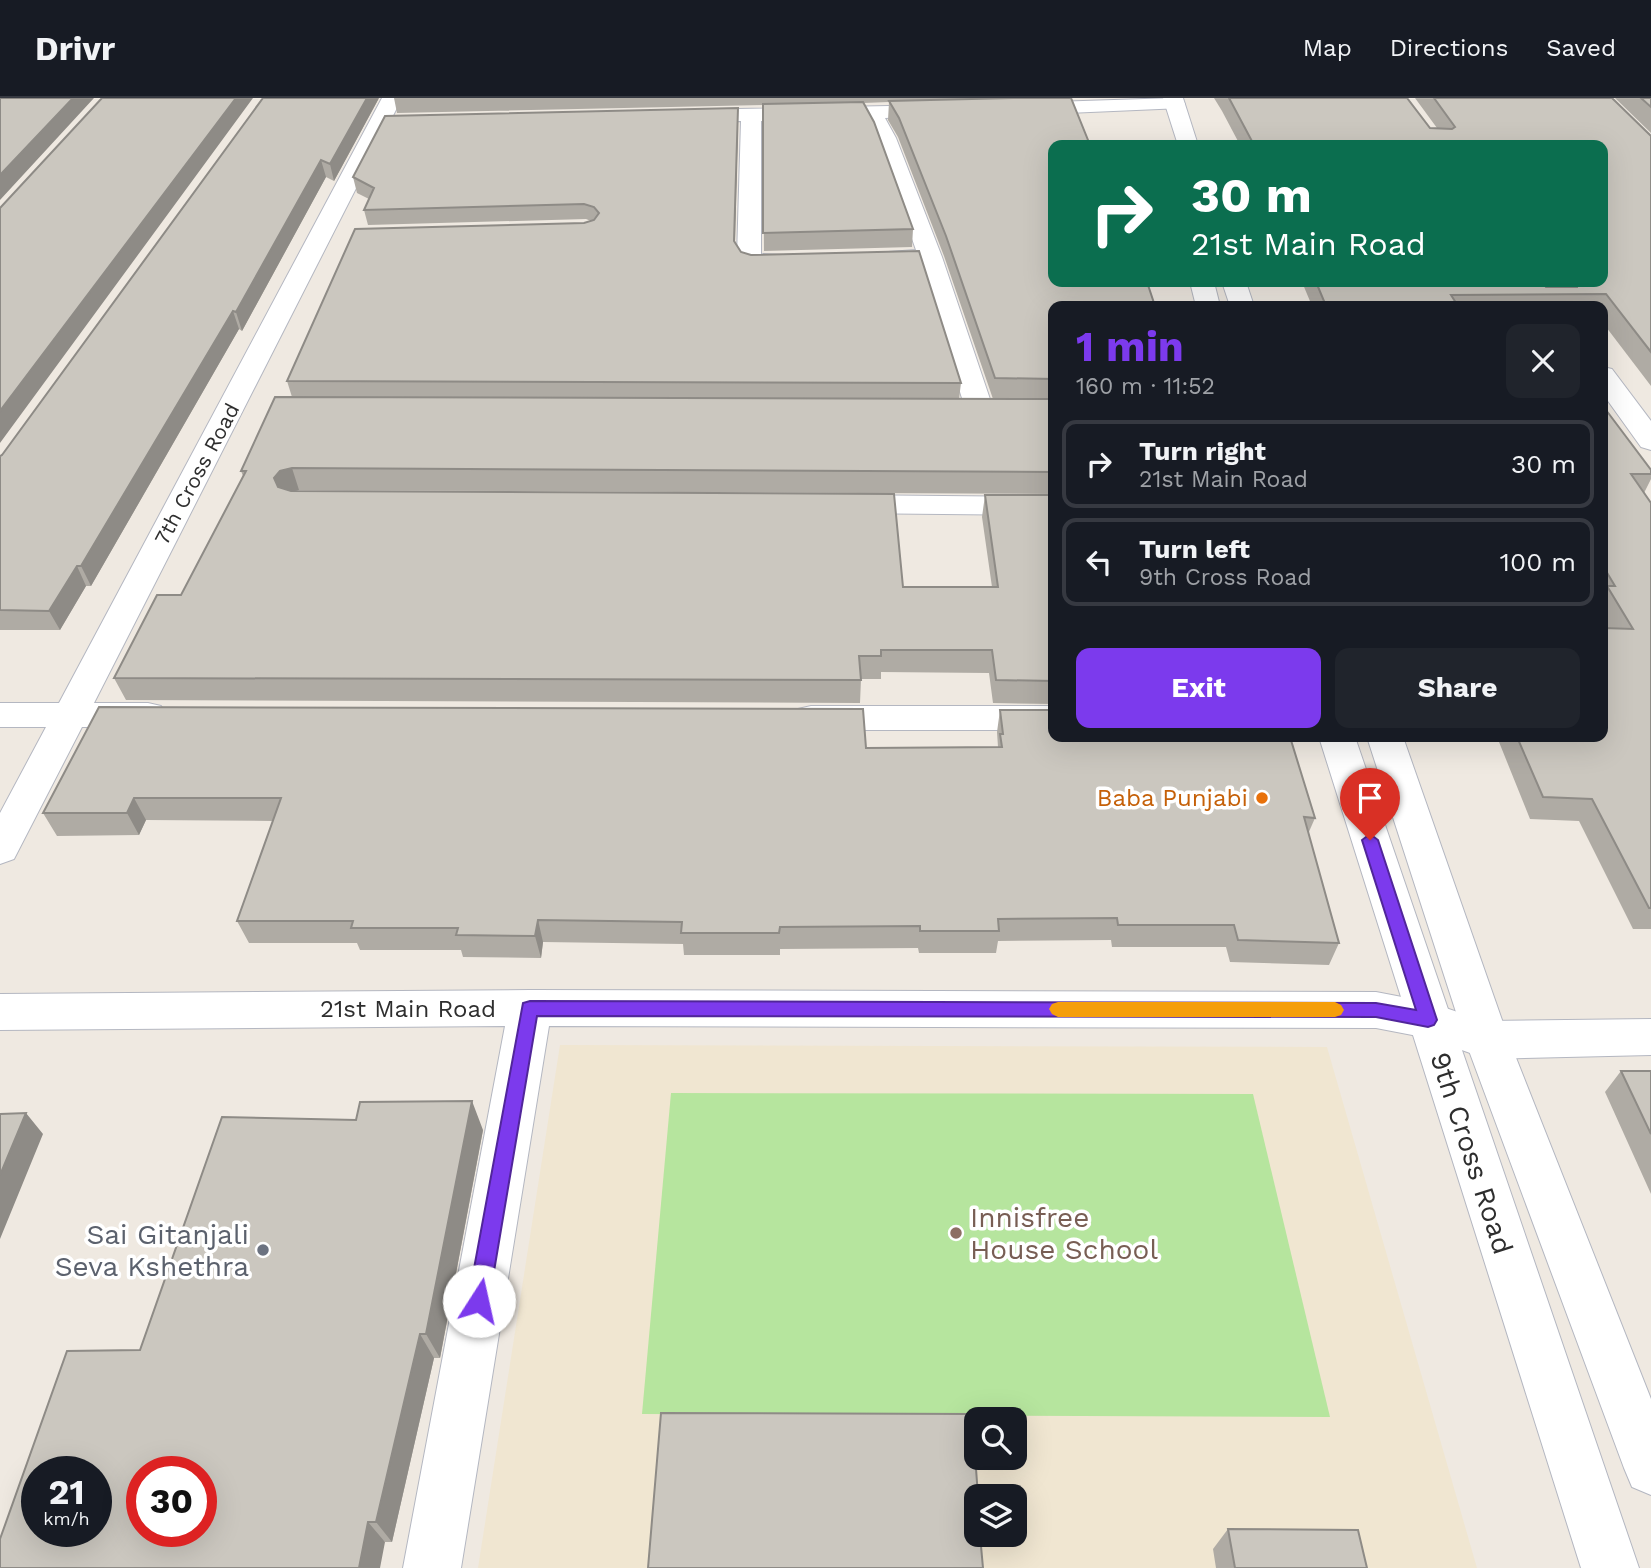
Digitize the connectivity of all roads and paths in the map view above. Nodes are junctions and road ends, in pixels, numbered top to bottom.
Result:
1 (1162, 105) edge
2 (1006, 109) edge
3 (965, 110) edge
4 (872, 113) junction
5 (393, 114) edge
6 (751, 115) junction
7 (668, 117) edge
8 (1185, 140) edge
9 (930, 257) junction
10 (823, 260) edge
11 (850, 260) edge
12 (1608, 382) edge
13 (979, 411) edge
14 (1651, 442) edge
15 (821, 504) edge
16 (1048, 506) edge
17 (0, 715) edge
18 (70, 715) junction
19 (181, 715) edge
20 (776, 717) edge
21 (1048, 718) edge
22 (1339, 742) edge
23 (1387, 742) edge
24 (0, 849) edge
25 (530, 1008) junction
26 (0, 1012) edge
27 (1428, 1020) junction
28 (1651, 1037) edge
29 (1487, 1040) junction
30 (1651, 1468) edge
31 (432, 1568) edge
32 (1610, 1568) edge

1 - 2 street
1 - 8 street
3 - 4 street
4 - 6 street
4 - 9 street
5 - 18 street, 7th Cross Road
6 - 7 street
6 - 10 street
9 - 11 street
9 - 13 street
12 - 14 street
15 - 16 street
17 - 18 street
18 - 19 street
18 - 24 street, 7th Cross Road
20 - 21 street
22 - 27 street, 9th Cross Road
23 - 29 street, 9th Cross Road
25 - 26 street, 21st Main Road
25 - 27 street, 21st Main Road
25 - 31 street
27 - 29 street, 21st Main Road
27 - 32 street, 9th Cross Road
28 - 29 street, 21st Main Road
29 - 30 street, 9th Cross Road

